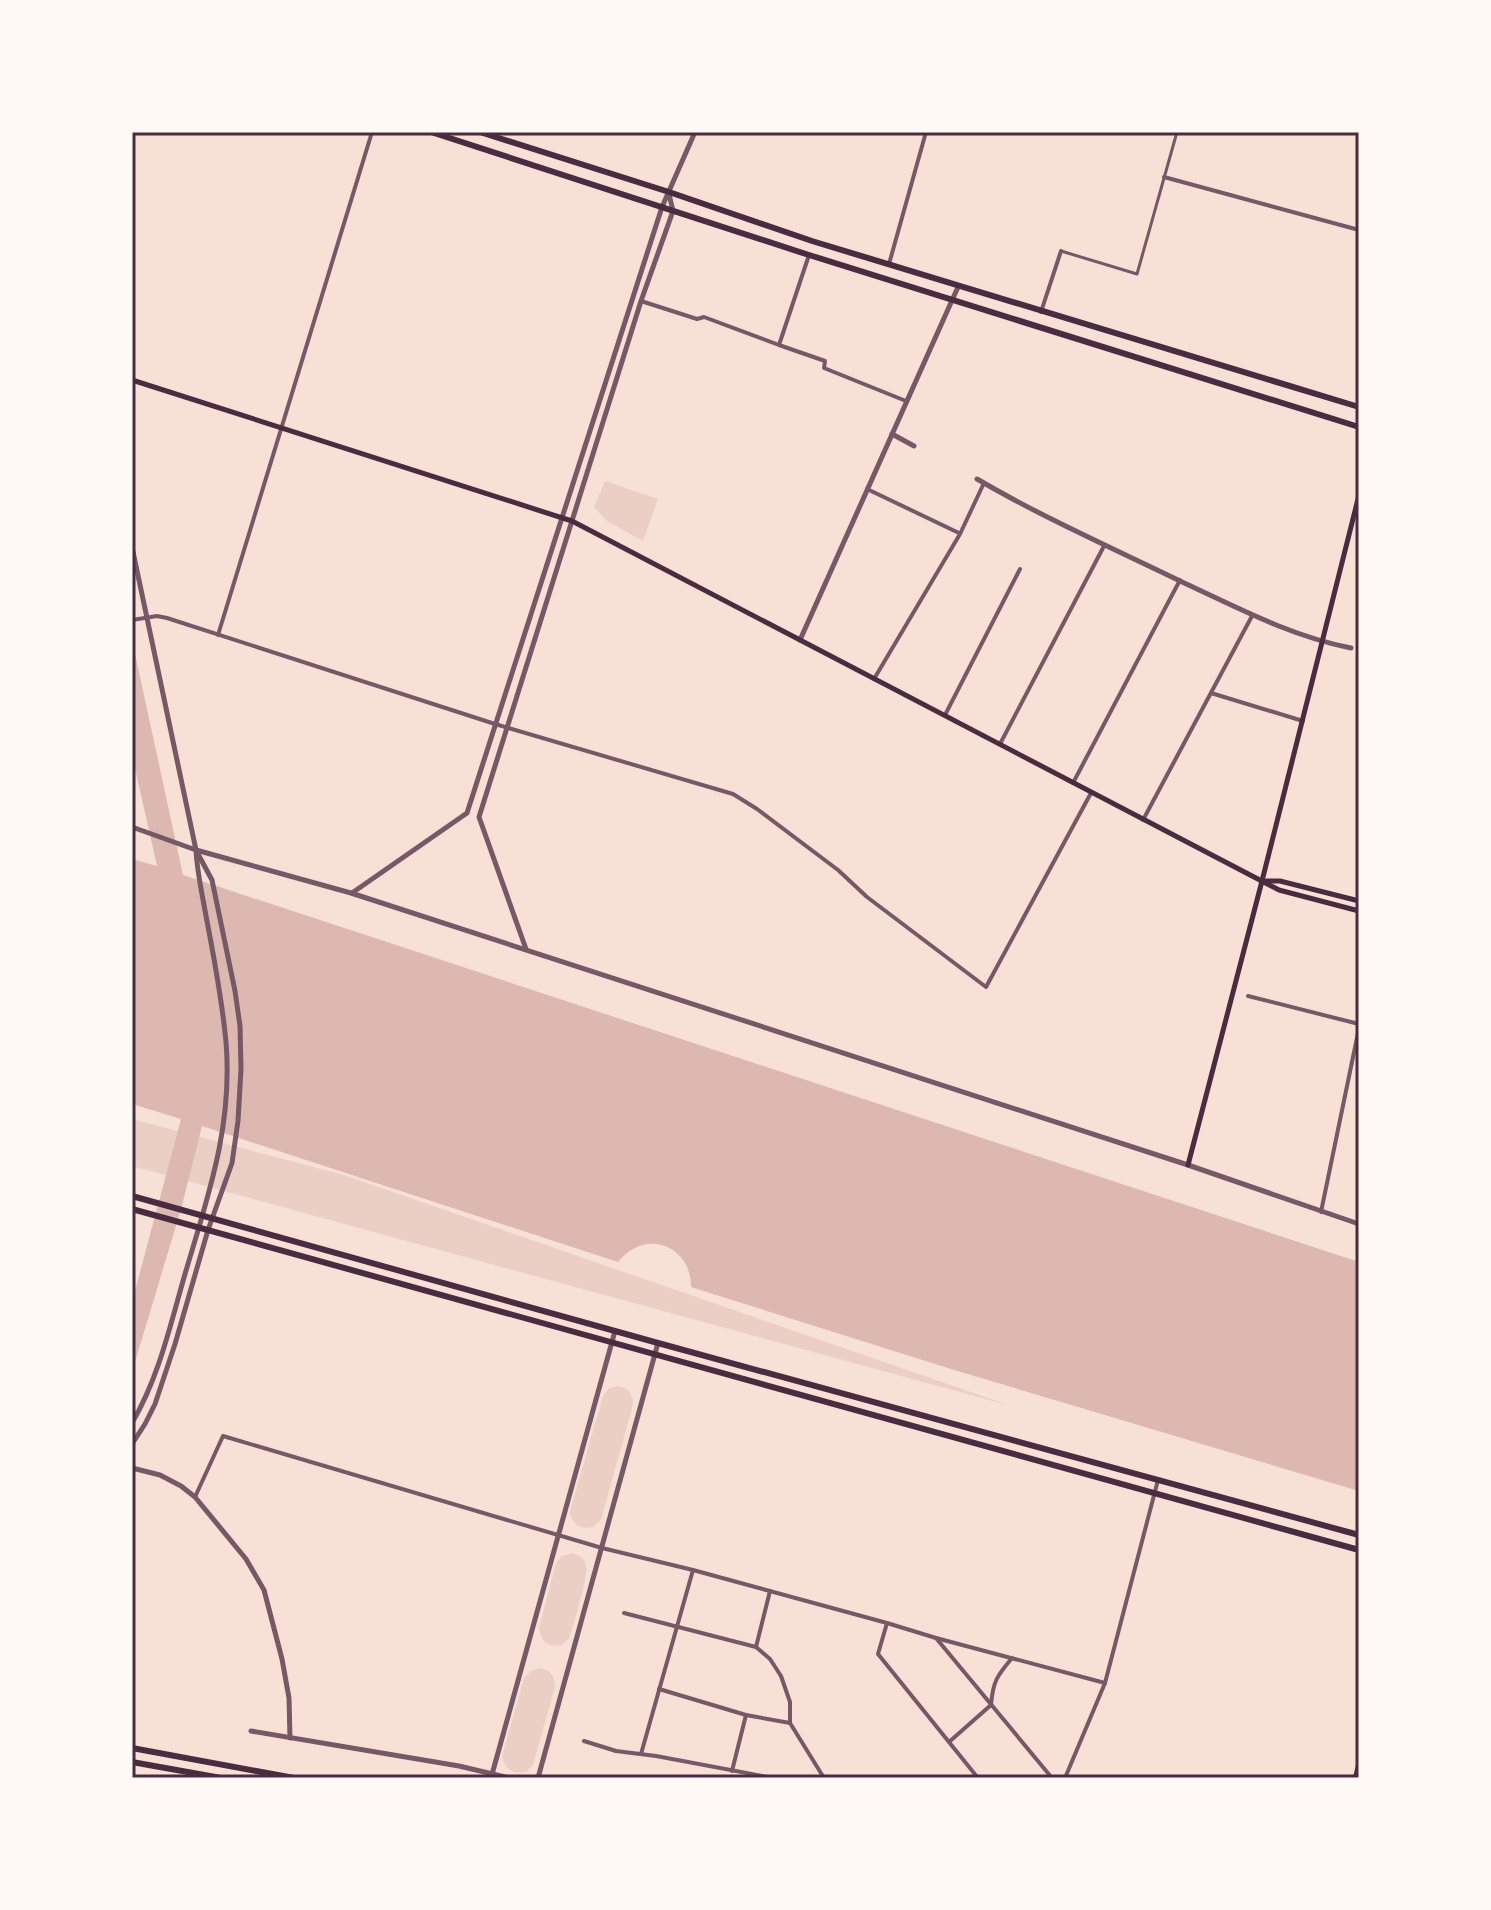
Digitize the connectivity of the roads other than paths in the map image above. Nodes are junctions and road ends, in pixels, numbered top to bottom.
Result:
1 (372, 132) edge
2 (431, 132) edge
3 (480, 132) edge
4 (695, 132) edge
5 (926, 132) edge
6 (1177, 132) edge
7 (1164, 177) junction
8 (669, 192) junction
9 (662, 207) junction
10 (673, 211) junction
11 (1359, 230) edge
12 (1061, 251) joint
13 (809, 255) junction
14 (889, 264) junction
15 (958, 287) junction
16 (952, 299) junction
17 (641, 301) junction
18 (1041, 312) junction
19 (779, 345) junction
20 (132, 380) edge
21 (906, 401) junction
22 (1359, 407) edge
23 (282, 427) junction
24 (1359, 427) edge
25 (892, 434) junction
26 (914, 446) dead end
27 (977, 479) dead end
28 (984, 483) junction
29 (867, 489) junction
30 (1359, 495) edge
31 (562, 517) junction
32 (572, 521) junction
33 (960, 534) junction
34 (1104, 546) junction
35 (132, 547) edge
36 (1020, 569) dead end
37 (1180, 580) junction
38 (1252, 616) junction
39 (146, 617) junction
40 (134, 620) edge
41 (218, 635) junction
42 (800, 640) junction
43 (1322, 642) junction
44 (1351, 648) dead end
45 (874, 679) junction
46 (1211, 693) junction
47 (945, 715) junction
48 (1303, 721) junction
49 (495, 724) junction
50 (506, 727) junction
51 (1000, 744) junction
52 (1073, 783) junction
53 (1091, 793) junction
54 (467, 813) junction
55 (479, 817) junction
56 (1143, 820) junction
57 (135, 828) edge
58 (196, 850) junction
59 (1262, 881) junction
60 (351, 893) junction
61 (1359, 901) edge
62 (1359, 911) edge
63 (526, 950) junction
64 (1248, 996) dead end
65 (1359, 1026) edge
66 (1188, 1165) junction
67 (132, 1196) edge
68 (132, 1209) edge
69 (1321, 1212) junction
70 (203, 1215) junction
71 (212, 1217) junction
72 (1359, 1224) edge
73 (200, 1227) junction
74 (208, 1230) junction
75 (615, 1331) junction
76 (612, 1342) junction
77 (658, 1343) junction
78 (655, 1355) junction
79 (132, 1423) edge
80 (132, 1444) edge
81 (132, 1468) edge
82 (1158, 1480) junction
83 (1153, 1493) junction
84 (195, 1497) junction
85 (559, 1535) junction
86 (1359, 1535) edge
87 (602, 1548) junction
88 (1359, 1550) edge
89 (693, 1570) junction
90 (770, 1591) junction
91 (624, 1613) dead end
92 (887, 1623) junction
93 (677, 1626) junction
94 (936, 1638) junction
95 (756, 1647) junction
96 (1012, 1658) junction
97 (1105, 1683) junction
98 (659, 1689) junction
99 (991, 1705) junction
100 (746, 1715) junction
101 (790, 1723) junction
102 (251, 1731) dead end
103 (290, 1738) junction
104 (584, 1741) dead end
105 (949, 1742) junction
106 (132, 1748) edge
107 (641, 1754) junction
108 (132, 1762) edge
109 (1359, 1765) edge
110 (732, 1771) junction
111 (492, 1776) edge
112 (221, 1778) edge
113 (294, 1778) edge
114 (510, 1778) edge
115 (538, 1778) edge
116 (773, 1778) edge
117 (824, 1778) edge
118 (978, 1778) edge
119 (1052, 1778) edge
120 (1065, 1778) edge
121 (1356, 1778) edge

1 - 23 street
2 - 9 main road
3 - 8 main road
4 - 8 street
5 - 14 street
6 - 7 street
7 - 11 street
7 - 12 street
8 - 9 street
8 - 10 street
8 - 14 main road
9 - 10 main road
9 - 31 street
10 - 13 main road
10 - 17 street
12 - 18 street
13 - 16 main road
13 - 19 street
14 - 15 main road
15 - 16 street
15 - 18 main road
16 - 21 street
16 - 24 main road
17 - 19 street
17 - 32 street
18 - 22 main road
19 - 21 street
20 - 23 main road
21 - 25 street
23 - 31 main road
23 - 41 street
25 - 26 street
25 - 29 street
27 - 28 street
28 - 33 street
28 - 34 street
29 - 33 street
29 - 42 street
30 - 43 main road
31 - 32 main road
31 - 49 street
32 - 42 main road
32 - 50 street
33 - 45 street
34 - 37 street
34 - 51 street
35 - 39 street
36 - 47 street
37 - 38 street
37 - 52 street
38 - 43 street
38 - 46 street
39 - 40 street
39 - 41 street
39 - 58 street
41 - 49 street
42 - 45 main road
43 - 44 street
43 - 48 main road
45 - 47 main road
46 - 48 street
46 - 56 street
47 - 51 main road
48 - 59 main road
49 - 50 street
49 - 54 street
50 - 53 street
50 - 55 street
51 - 52 main road
52 - 53 main road
53 - 56 main road
54 - 55 street
54 - 60 street
55 - 63 street
56 - 59 main road
57 - 58 street
58 - 60 street
58 - 70 street
58 - 71 street
59 - 61 main road
59 - 62 main road
59 - 66 main road
60 - 63 street
63 - 66 street
64 - 65 street
65 - 69 street
66 - 69 street
67 - 70 main road
68 - 73 main road
69 - 72 street
70 - 71 main road
70 - 73 street
71 - 74 street
71 - 75 main road
73 - 74 main road
73 - 79 street
74 - 76 main road
74 - 80 street
75 - 76 street
75 - 77 main road
76 - 78 main road
76 - 85 street
77 - 78 street
77 - 82 main road
78 - 83 main road
78 - 87 street
81 - 84 street
82 - 83 street
82 - 86 main road
83 - 88 main road
83 - 97 street
84 - 85 street
84 - 103 street
85 - 87 street
85 - 111 street
87 - 89 street
87 - 115 street
89 - 90 street
89 - 93 street
90 - 92 street
90 - 95 street
91 - 93 street
92 - 94 street
92 - 105 street
93 - 95 street
93 - 98 street
94 - 96 street
94 - 99 street
95 - 101 street
96 - 97 street
96 - 99 street
97 - 120 street
98 - 100 street
98 - 107 street
99 - 105 street
99 - 119 street
100 - 101 street
100 - 110 street
101 - 117 street
102 - 103 street
103 - 111 street
104 - 107 street
105 - 118 street
106 - 113 main road
107 - 110 street
108 - 112 main road
109 - 121 main road
110 - 116 street
111 - 114 street

